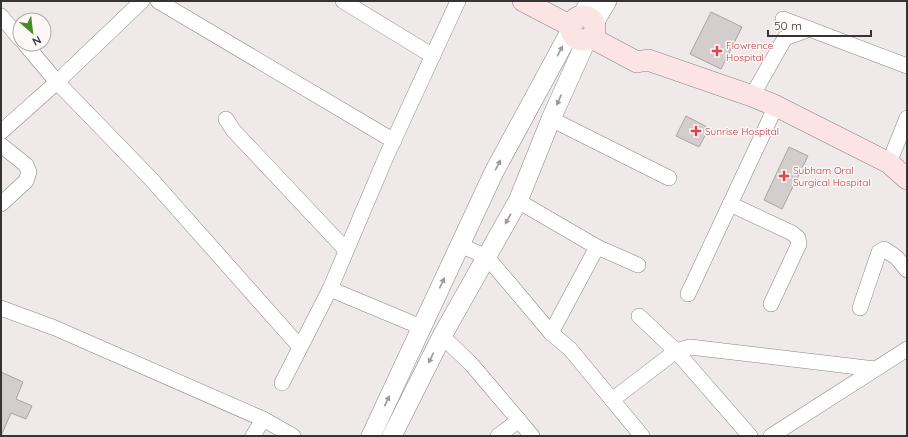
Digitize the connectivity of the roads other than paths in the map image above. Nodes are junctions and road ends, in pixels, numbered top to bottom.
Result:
1 (142, 1) edge
2 (158, 1) edge
3 (343, 1) edge
4 (458, 1) edge
5 (523, 1) edge
6 (551, 1) edge
7 (607, 1) edge
8 (1, 16) edge
9 (783, 19) dead end
10 (584, 24) edge
11 (12, 29) edge
12 (810, 29) junction
13 (32, 52) edge
14 (433, 56) junction
15 (907, 66) edge
16 (57, 82) junction
17 (752, 96) junction
18 (776, 106) junction
19 (226, 119) dead end
20 (551, 119) junction
21 (906, 121) edge
22 (1, 132) edge
23 (394, 140) junction
24 (1, 145) edge
25 (889, 163) junction
26 (669, 178) dead end
27 (907, 179) edge
28 (518, 201) junction
29 (1, 204) edge
30 (730, 204) junction
31 (460, 245) junction
32 (597, 247) junction
33 (346, 250) junction
34 (487, 257) junction
35 (638, 265) dead end
36 (907, 270) edge
37 (330, 289) junction
38 (688, 294) dead end
39 (771, 304) dead end
40 (1, 308) edge
41 (860, 308) dead end
42 (639, 316) dead end
43 (421, 327) junction
44 (551, 333) junction
45 (442, 336) junction
46 (300, 347) junction
47 (907, 349) edge
48 (676, 351) junction
49 (875, 369) junction
50 (282, 383) dead end
51 (612, 400) junction
52 (263, 419) junction
53 (519, 420) junction
54 (253, 436) edge
55 (293, 436) edge
56 (371, 436) edge
57 (392, 436) edge
58 (498, 436) edge
59 (532, 436) edge
60 (642, 436) edge
61 (750, 436) edge
62 (771, 436) edge

1 - 16 street
2 - 23 street
3 - 14 street
4 - 14 street
5 - 10 main road
6 - 10 main road
7 - 10 street
8 - 11 street
9 - 12 street
10 - 17 main road
10 -> 20 street
31 -> 10 street
12 - 15 street
12 - 17 street
13 - 16 street
14 - 23 street
16 - 22 street
16 - 46 street
17 - 18 main road
18 - 25 main road
18 - 30 street
19 - 33 street
20 - 26 street
20 - 28 street
21 - 25 street
23 - 33 street
24 - 29 street
25 - 27 main road
28 - 32 street
28 -> 34 street
30 - 38 street
30 - 39 street
31 - 34 street
43 -> 31 street
32 - 35 street
32 - 44 street
33 - 37 street
34 - 44 street
34 - 45 street
36 - 41 street
37 - 43 street
37 - 46 street
40 - 52 street
42 - 48 street
56 -> 43 street
44 - 51 street
45 - 53 street
45 -> 57 street
46 - 50 street
47 - 49 street
48 - 49 street
48 - 51 street
48 - 61 street
49 - 62 street
51 - 60 street
52 - 54 street
52 - 55 street
53 - 58 street
53 - 59 street

